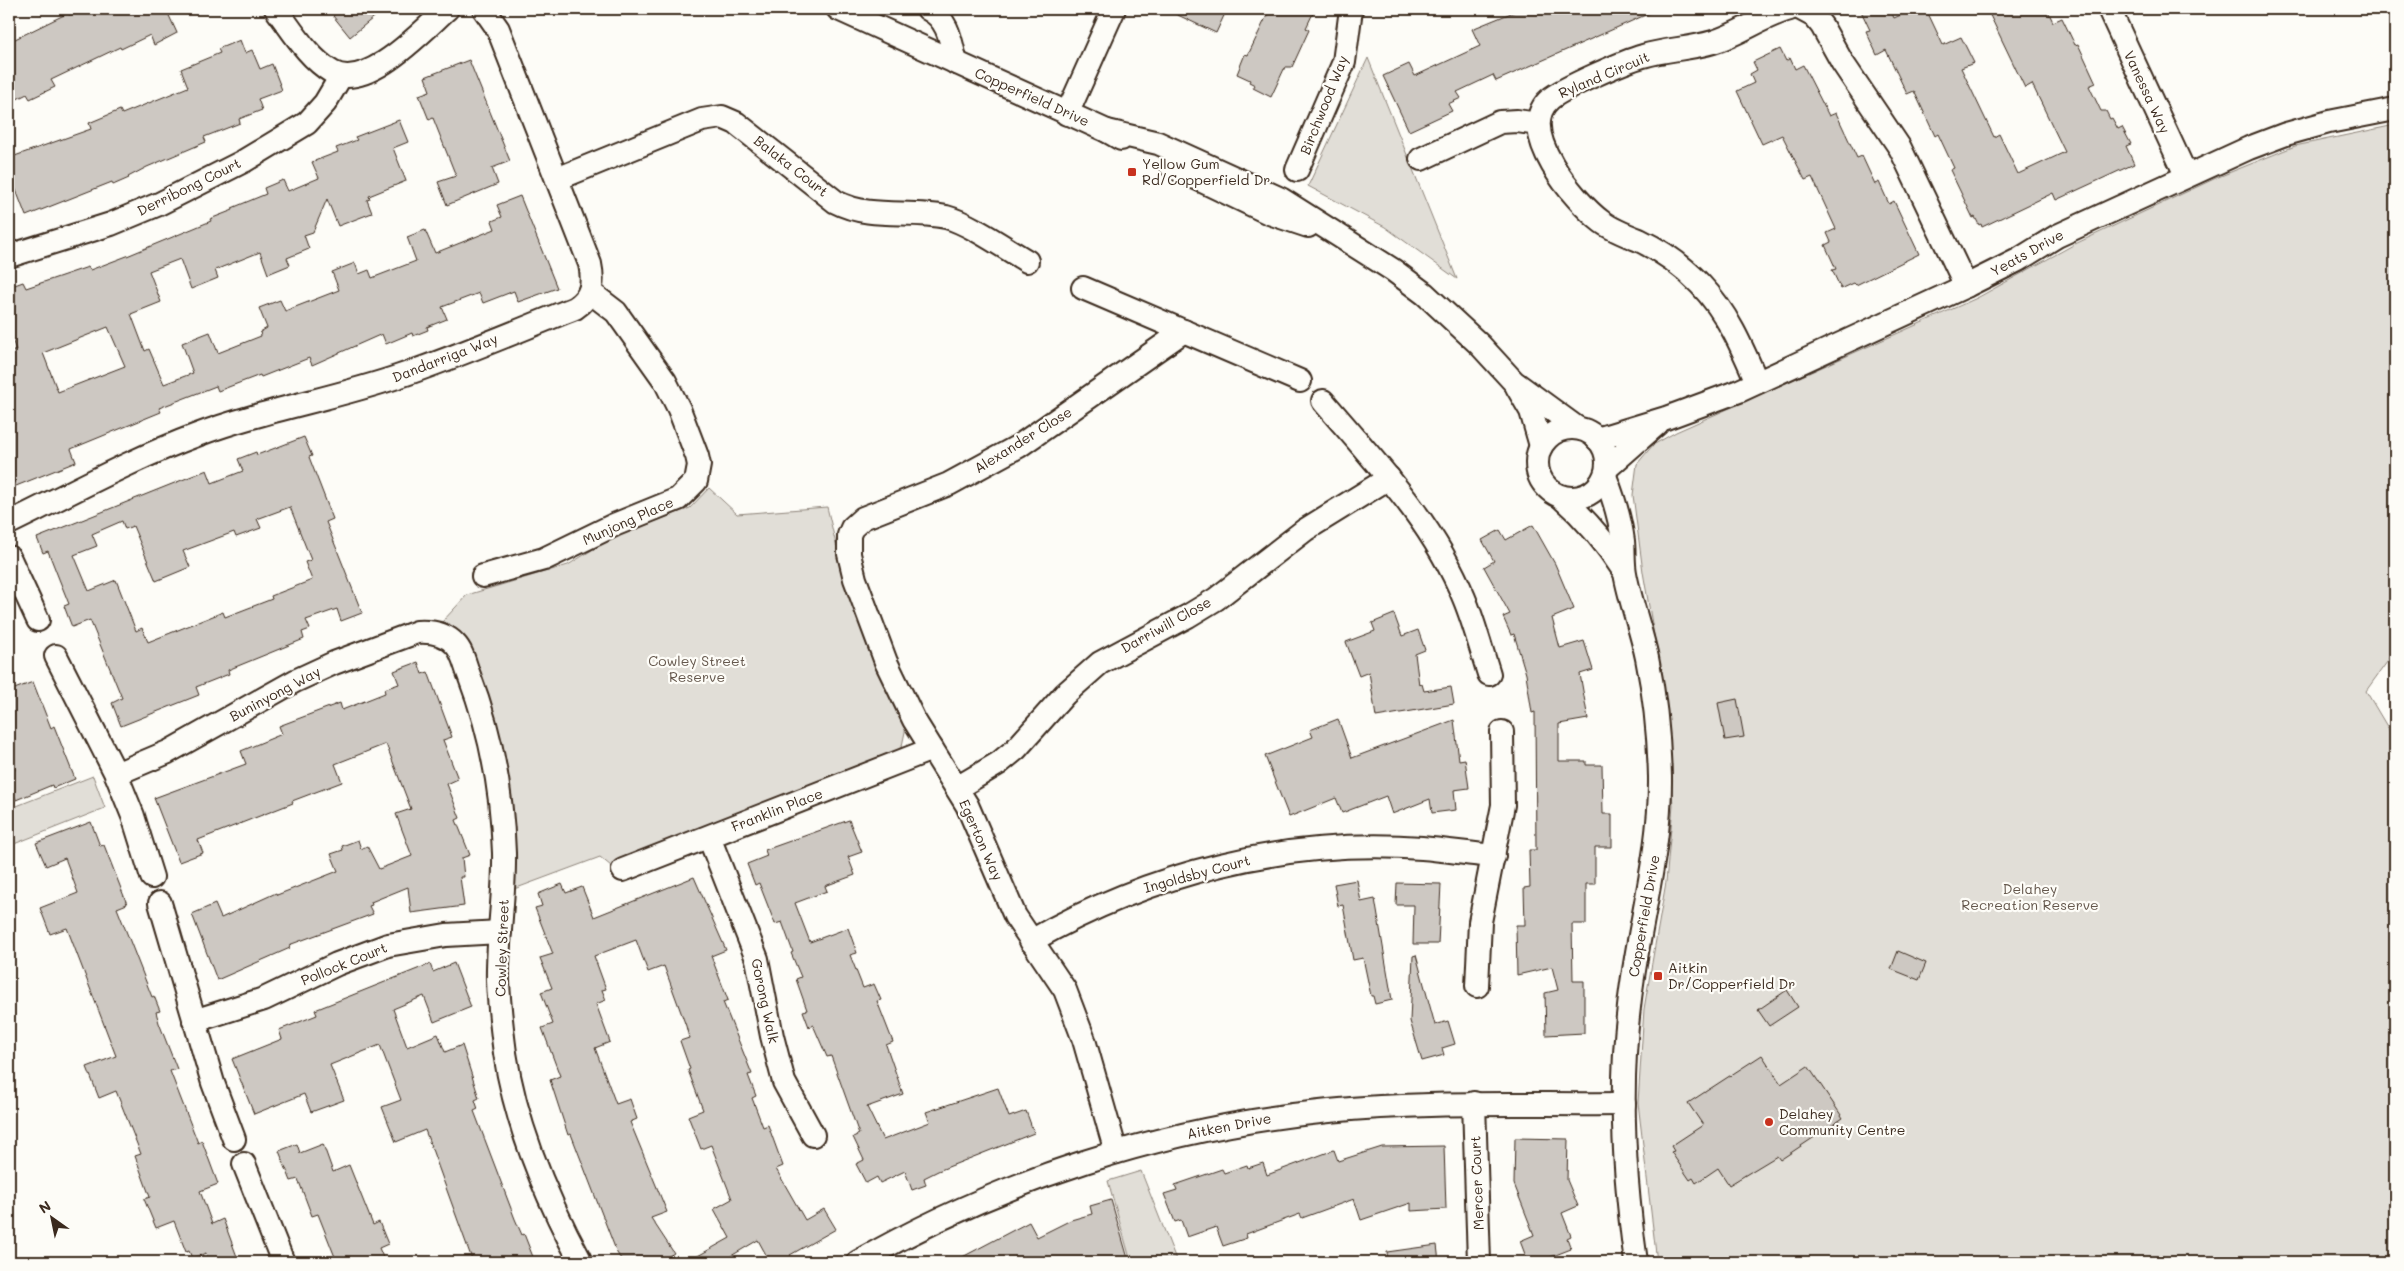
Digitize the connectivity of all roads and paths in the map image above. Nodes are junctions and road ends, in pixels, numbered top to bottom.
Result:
1 (276, 9) edge
2 (447, 9) edge
3 (484, 9) edge
4 (838, 9) edge
5 (928, 9) edge
6 (1114, 9) edge
7 (1351, 9) edge
8 (1790, 9) edge
9 (1802, 9) edge
10 (2109, 9) edge
11 (956, 63) junction
12 (341, 76) junction
13 (2395, 110) edge
14 (1067, 114) junction
15 (1538, 124) junction
16 (1421, 159) dead end
17 (1297, 170) dead end
18 (2186, 175) junction
19 (557, 179) junction
20 (9, 256) edge
21 (1027, 261) dead end
22 (1966, 286) junction
23 (1083, 288) dead end
24 (590, 292) junction
25 (1184, 331) junction
26 (1300, 381) dead end
27 (1514, 382) junction
28 (1757, 382) junction
29 (1323, 401) dead end
30 (1666, 418) junction
31 (1577, 428) junction
32 (1597, 439) junction
33 (1541, 446) junction
34 (1606, 472) junction
35 (1389, 478) junction
36 (1561, 497) junction
37 (9, 523) edge
38 (852, 528) joint
39 (9, 557) edge
40 (1625, 572) junction
41 (483, 576) dead end
42 (38, 620) dead end
43 (440, 634) joint
44 (56, 656) dead end
45 (1489, 674) dead end
46 (1502, 732) dead end
47 (932, 749) junction
48 (116, 774) junction
49 (957, 788) junction
50 (708, 836) junction
51 (1494, 856) junction
52 (623, 870) dead end
53 (152, 877) dead end
54 (160, 903) dead end
55 (500, 932) junction
56 (1031, 941) junction
57 (1477, 986) dead end
58 (194, 1021) junction
59 (1474, 1103) junction
60 (1624, 1104) junction
61 (813, 1135) dead end
62 (234, 1139) dead end
63 (1116, 1152) junction
64 (244, 1164) dead end
65 (283, 1262) edge
66 (581, 1262) edge
67 (858, 1262) edge
68 (1479, 1262) edge
69 (1636, 1262) edge

1 - 12 street
2 - 12 street
3 - 19 street
4 - 11 street, Copperfield Drive
5 - 11 street
6 - 14 street
7 - 17 street, Birchwood Way
8 - 15 street, Ryland Circuit
9 - 22 street
10 - 18 street, Vanessa Way
11 - 14 street, Copperfield Drive
12 - 20 street, Derribong Court
13 - 18 street, Yeats Drive
14 - 27 street, Copperfield Drive
15 - 16 street
15 - 28 street
18 - 22 street, Yeats Drive
19 - 21 street, Balaka Court
19 - 24 street
22 - 28 street, Yeats Drive
23 - 25 street
24 - 37 street, Dandarriga Way
24 - 41 street, Munjong Place
25 - 26 street
25 - 38 street, Alexander Close
27 - 31 street, Copperfield Drive
27 - 33 street, Copperfield Drive
28 - 30 street, Yeats Drive
29 - 35 street
30 - 32 street, Yeats Drive
30 - 34 street, Yeats Drive
31 - 32 street
31 - 33 street
32 - 34 street
33 - 36 street
34 - 36 street
34 - 40 street, Copperfield Drive
35 - 45 street
35 - 49 street, Darriwill Close
36 - 40 street, Copperfield Drive
38 - 47 street, Egerton Way
39 - 42 street
40 - 60 street, Copperfield Drive
43 - 48 street, Buninyong Way
43 - 55 street, Cowley Street
44 - 48 street
46 - 51 street
47 - 49 street, Egerton Way
47 - 50 street, Franklin Place
48 - 53 street
49 - 56 street, Egerton Way
50 - 52 street, Franklin Place
50 - 61 street, Gorong Walk
51 - 56 street, Ingoldsby Court
51 - 57 street
54 - 58 street
55 - 58 street, Pollock Court
55 - 66 street, Cowley Street
56 - 63 street, Egerton Way
58 - 62 street
59 - 60 street, Aitken Drive
59 - 63 street, Aitken Drive
59 - 68 street, Mercer Court
60 - 69 street, Copperfield Drive
63 - 67 street, Aitken Drive
64 - 65 street

